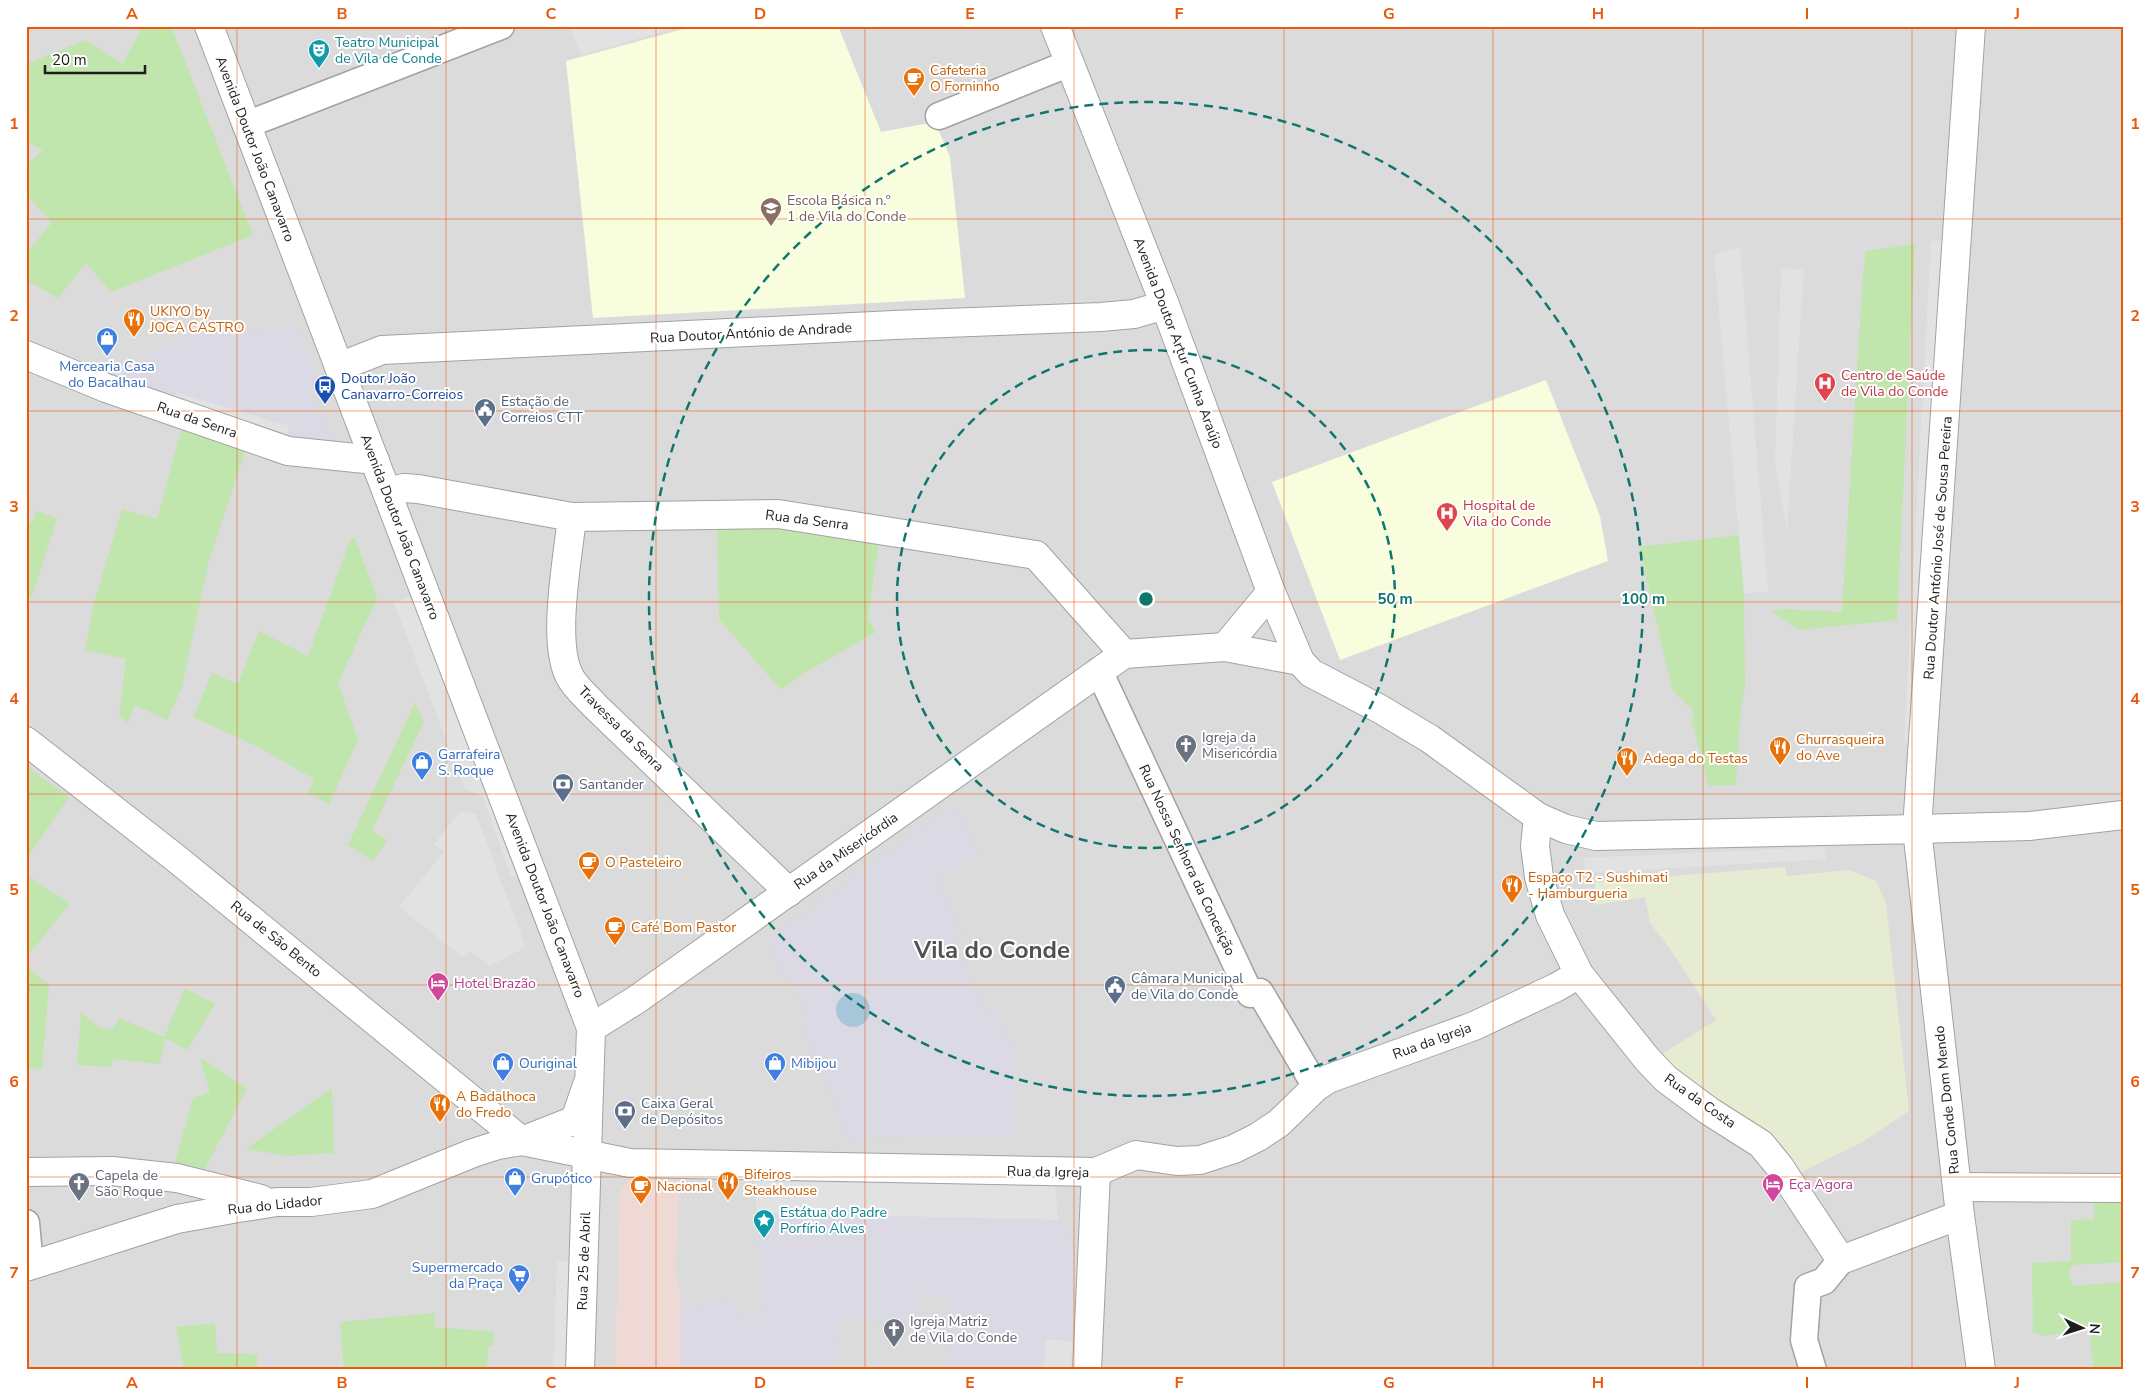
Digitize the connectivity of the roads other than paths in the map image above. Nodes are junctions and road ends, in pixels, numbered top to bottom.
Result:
1 (209, 26) edge
2 (501, 26) edge
3 (1055, 26) edge
4 (1971, 26) edge
5 (1070, 64) junction
6 (939, 116) dead end
7 (246, 125) junction
8 (1165, 306) junction
9 (26, 355) edge
10 (339, 367) junction
11 (375, 460) junction
12 (387, 492) junction
13 (572, 517) junction
14 (1271, 592) junction
15 (1225, 647) junction
16 (1124, 654) junction
17 (1300, 661) junction
18 (1099, 672) junction
19 (26, 742) edge
20 (2123, 815) edge
21 (1538, 817) junction
22 (1917, 829) junction
23 (789, 892) junction
24 (1579, 974) junction
25 (591, 1028) junction
26 (590, 1080) junction
27 (1316, 1087) junction
28 (522, 1142) junction
29 (588, 1153) junction
30 (26, 1172) edge
31 (1096, 1172) junction
32 (1957, 1187) junction
33 (2123, 1188) edge
34 (277, 1202) junction
35 (1960, 1215) junction
36 (26, 1223) edge
37 (1841, 1260) junction
38 (28, 1266) edge
39 (580, 1370) edge
40 (1087, 1370) edge
41 (1813, 1370) edge
42 (1981, 1370) edge

1 - 7 street, Avenida Doutor João Canavarro
2 - 7 street
3 - 5 street, Avenida Doutor Artur Cunha Araújo
4 - 22 street, Rua Doutor António José de Sousa Pereira
5 - 6 street
5 - 8 street, Avenida Doutor Artur Cunha Araújo
7 - 10 street, Avenida Doutor João Canavarro
8 - 10 street, Rua Doutor António de Andrade
8 - 14 street, Avenida Doutor Artur Cunha Araújo
9 - 11 street, Rua da Senra
10 - 11 street, Avenida Doutor João Canavarro
11 - 12 street, Avenida Doutor João Canavarro
12 - 13 street, Rua da Senra
12 - 25 street, Avenida Doutor João Canavarro
13 - 16 street, Rua da Senra
13 - 23 street, Travessa da Senra
14 - 15 street
14 - 17 street, Avenida Doutor Artur Cunha Araújo
15 - 16 street
15 - 17 street
16 - 18 street, Rua da Misericórdia
17 - 21 street
18 - 23 street, Rua da Misericórdia
18 - 27 street, Rua Nossa Senhora da Conceição
19 - 28 street, Rua de São Bento
20 - 22 street
21 - 22 street
21 - 24 street, Rua da Costa
22 - 32 street, Rua Conde Dom Mendo
23 - 25 street, Rua da Misericórdia
24 - 27 street, Rua da Igreja
24 - 37 street, Rua da Costa
25 - 26 street, Rua 25 de Abril
26 - 28 street
26 - 29 street, Rua 25 de Abril
27 - 31 street, Rua da Igreja
28 - 29 street, Rua da Igreja
28 - 34 street, Rua do Lidador
29 - 31 street, Rua da Igreja
29 - 39 street, Rua 25 de Abril
30 - 34 street
31 - 40 street
32 - 33 street
32 - 35 street, Rua Conde Dom Mendo
34 - 38 street, Rua do Lidador
35 - 37 street
35 - 42 street, Rua Conde Dom Mendo
36 - 38 street
37 - 41 street

